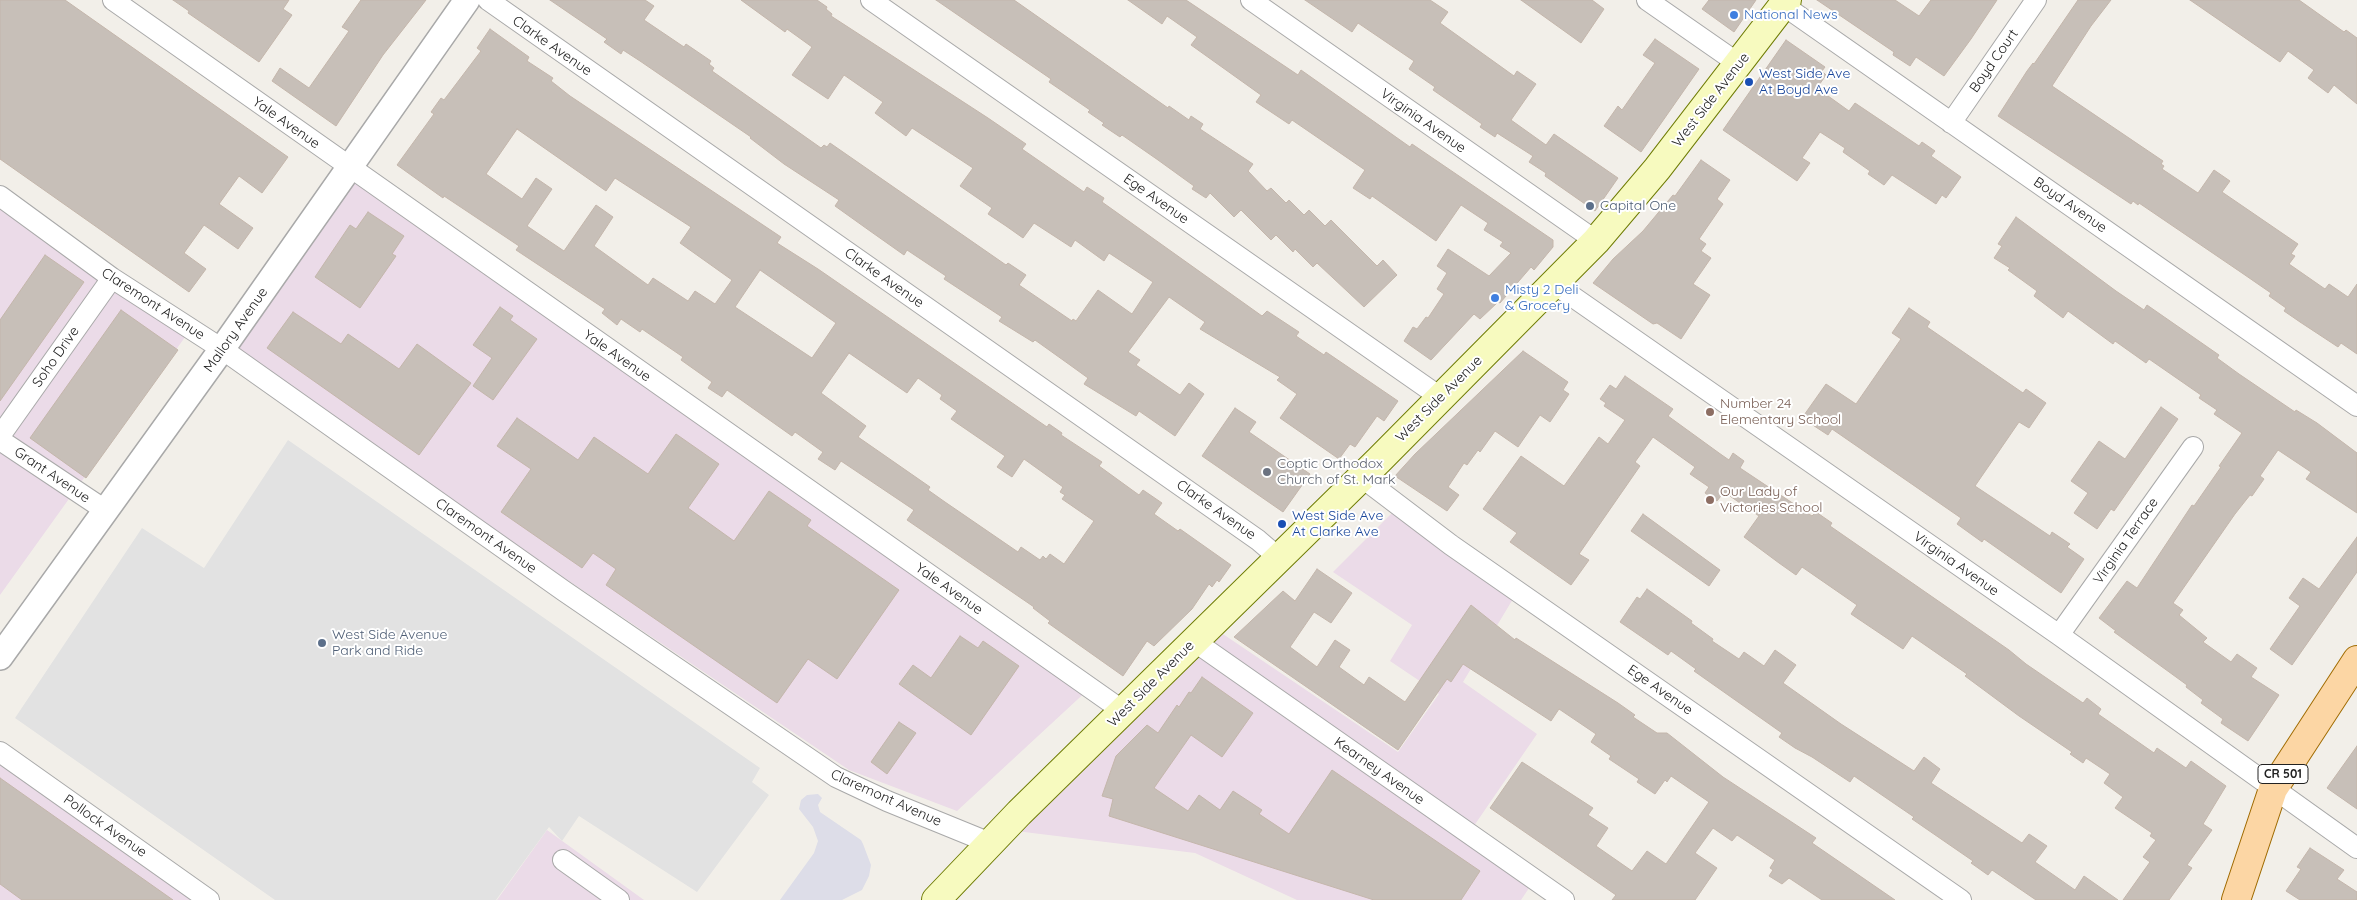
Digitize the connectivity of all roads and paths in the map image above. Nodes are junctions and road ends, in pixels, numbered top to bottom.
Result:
1 (113, 0) edge
2 (467, 0) edge
3 (488, 0) edge
4 (872, 0) edge
5 (1251, 0) edge
6 (1648, 0) edge
7 (2036, 0) edge
8 (1785, 3) edge
9 (1739, 64) junction
10 (1951, 123) junction
11 (350, 168) junction
12 (0, 196) edge
13 (1596, 241) junction
14 (112, 278) junction
15 (1552, 283) junction
16 (222, 349) junction
17 (1440, 397) junction
18 (2357, 406) edge
19 (0, 436) edge
20 (0, 440) edge
21 (2192, 447) dead end
22 (1360, 476) junction
23 (105, 510) junction
24 (1279, 558) junction
25 (2059, 635) junction
26 (1194, 641) junction
27 (0, 656) edge
28 (2357, 660) edge
29 (1123, 711) junction
30 (0, 752) edge
31 (2273, 789) junction
32 (990, 843) junction
33 (2357, 848) edge
34 (563, 860) dead end
35 (209, 900) edge
36 (619, 900) edge
37 (936, 900) edge
38 (1564, 900) edge
39 (1962, 900) edge
40 (2236, 900) edge

1 - 11 street, Yale Avenue
2 - 11 street, Mallory Avenue
3 - 24 street, Clarke Avenue
4 - 17 street, Ege Avenue
5 - 13 street, Virginia Avenue
6 - 9 street
7 - 10 street, Boyd Court
8 - 9 main road, West Side Avenue
8 - 10 street, Boyd Avenue
9 - 13 main road, West Side Avenue
10 - 18 street, Boyd Avenue
11 - 16 street, Mallory Avenue
11 - 29 street, Yale Avenue
12 - 14 street, Claremont Avenue
13 - 15 main road, West Side Avenue
14 - 16 street, Claremont Avenue
14 - 19 street, Soho Drive
15 - 17 main road, West Side Avenue
15 - 25 street, Virginia Avenue
16 - 23 street, Mallory Avenue
16 - 32 street, Claremont Avenue
17 - 22 main road, West Side Avenue
20 - 23 street, Grant Avenue
21 - 25 street, Virginia Terrace
22 - 24 main road, West Side Avenue
22 - 39 street, Ege Avenue
23 - 27 street, Mallory Avenue
24 - 26 main road, West Side Avenue
25 - 31 street, Virginia Avenue
26 - 29 main road, West Side Avenue
26 - 38 street, Kearney Avenue
28 - 31 main road, CR 501
29 - 32 main road, West Side Avenue
30 - 35 street, Pollock Avenue
31 - 33 street, Virginia Avenue
31 - 40 main road, CR 501
32 - 37 main road, West Side Avenue
34 - 36 street

